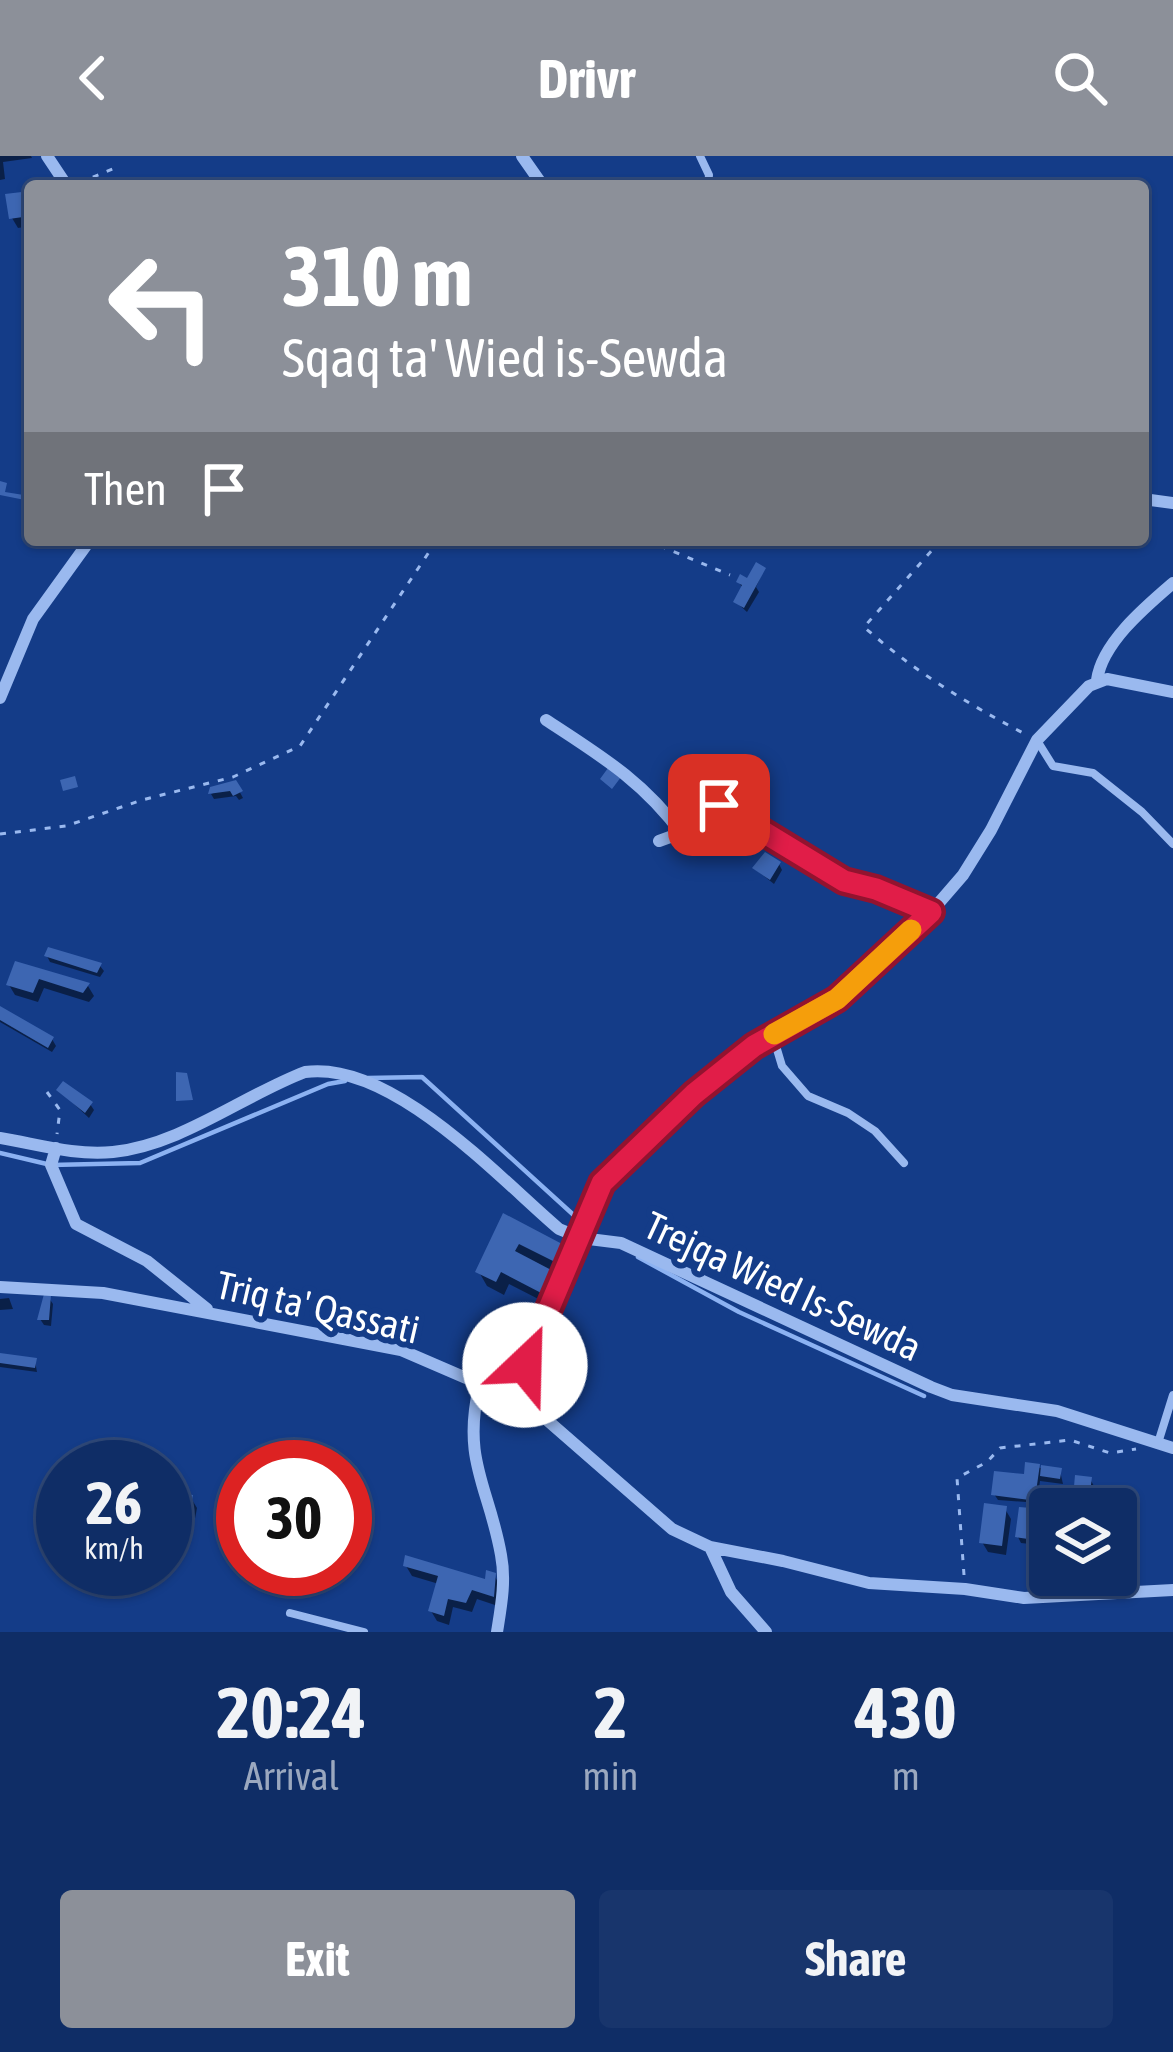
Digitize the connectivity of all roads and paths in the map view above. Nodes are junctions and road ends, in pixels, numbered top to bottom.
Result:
1 (115, 169) dead end
2 (85, 180) edge
3 (86, 546) edge
4 (433, 546) edge
5 (660, 546) edge
6 (936, 546) edge
7 (730, 575) dead end
8 (1173, 583) edge
9 (1097, 680) junction
10 (1173, 692) edge
11 (0, 698) edge
12 (546, 720) dead end
13 (1037, 740) junction
14 (681, 833) junction
15 (0, 834) edge
16 (659, 841) dead end
17 (1173, 844) edge
18 (931, 912) junction
19 (773, 1035) junction
20 (47, 1092) dead end
21 (0, 1138) edge
22 (56, 1148) junction
23 (904, 1163) dead end
24 (581, 1238) junction
25 (0, 1287) edge
26 (208, 1311) junction
27 (479, 1387) junction
28 (1173, 1395) edge
29 (510, 1398) junction
30 (1158, 1443) junction
31 (1173, 1448) edge
32 (710, 1547) junction
33 (965, 1589) junction
34 (1173, 1590) edge
35 (290, 1613) dead end
36 (364, 1632) edge
37 (497, 1632) edge
38 (766, 1632) edge

1 - 2 path
3 - 11 street
4 - 15 path
5 - 7 path
6 - 13 path
8 - 9 street
9 - 10 street
9 - 13 street
12 - 14 street
13 - 17 lane
13 - 18 street
14 - 16 street
14 - 18 street
18 - 19 street
19 - 23 lane
19 - 24 street
20 - 22 path
21 - 22 street, Trejqa Wied Is-Sewda
22 - 24 street, Trejqa Wied Is-Sewda
22 - 26 street
24 - 29 street
24 - 30 street, Trejqa Wied Is-Sewda
25 - 26 street, Triq ta' Qassati
26 - 27 street, Triq ta' Qassati
27 - 29 street, Triq ta' Qassati
27 - 37 street
28 - 30 lane
29 - 32 street, Triq ta' Qassati
30 - 31 street, Trejqa Wied Is-Sewda
30 - 33 path
32 - 33 street
32 - 38 street
33 - 34 street
35 - 36 lane

